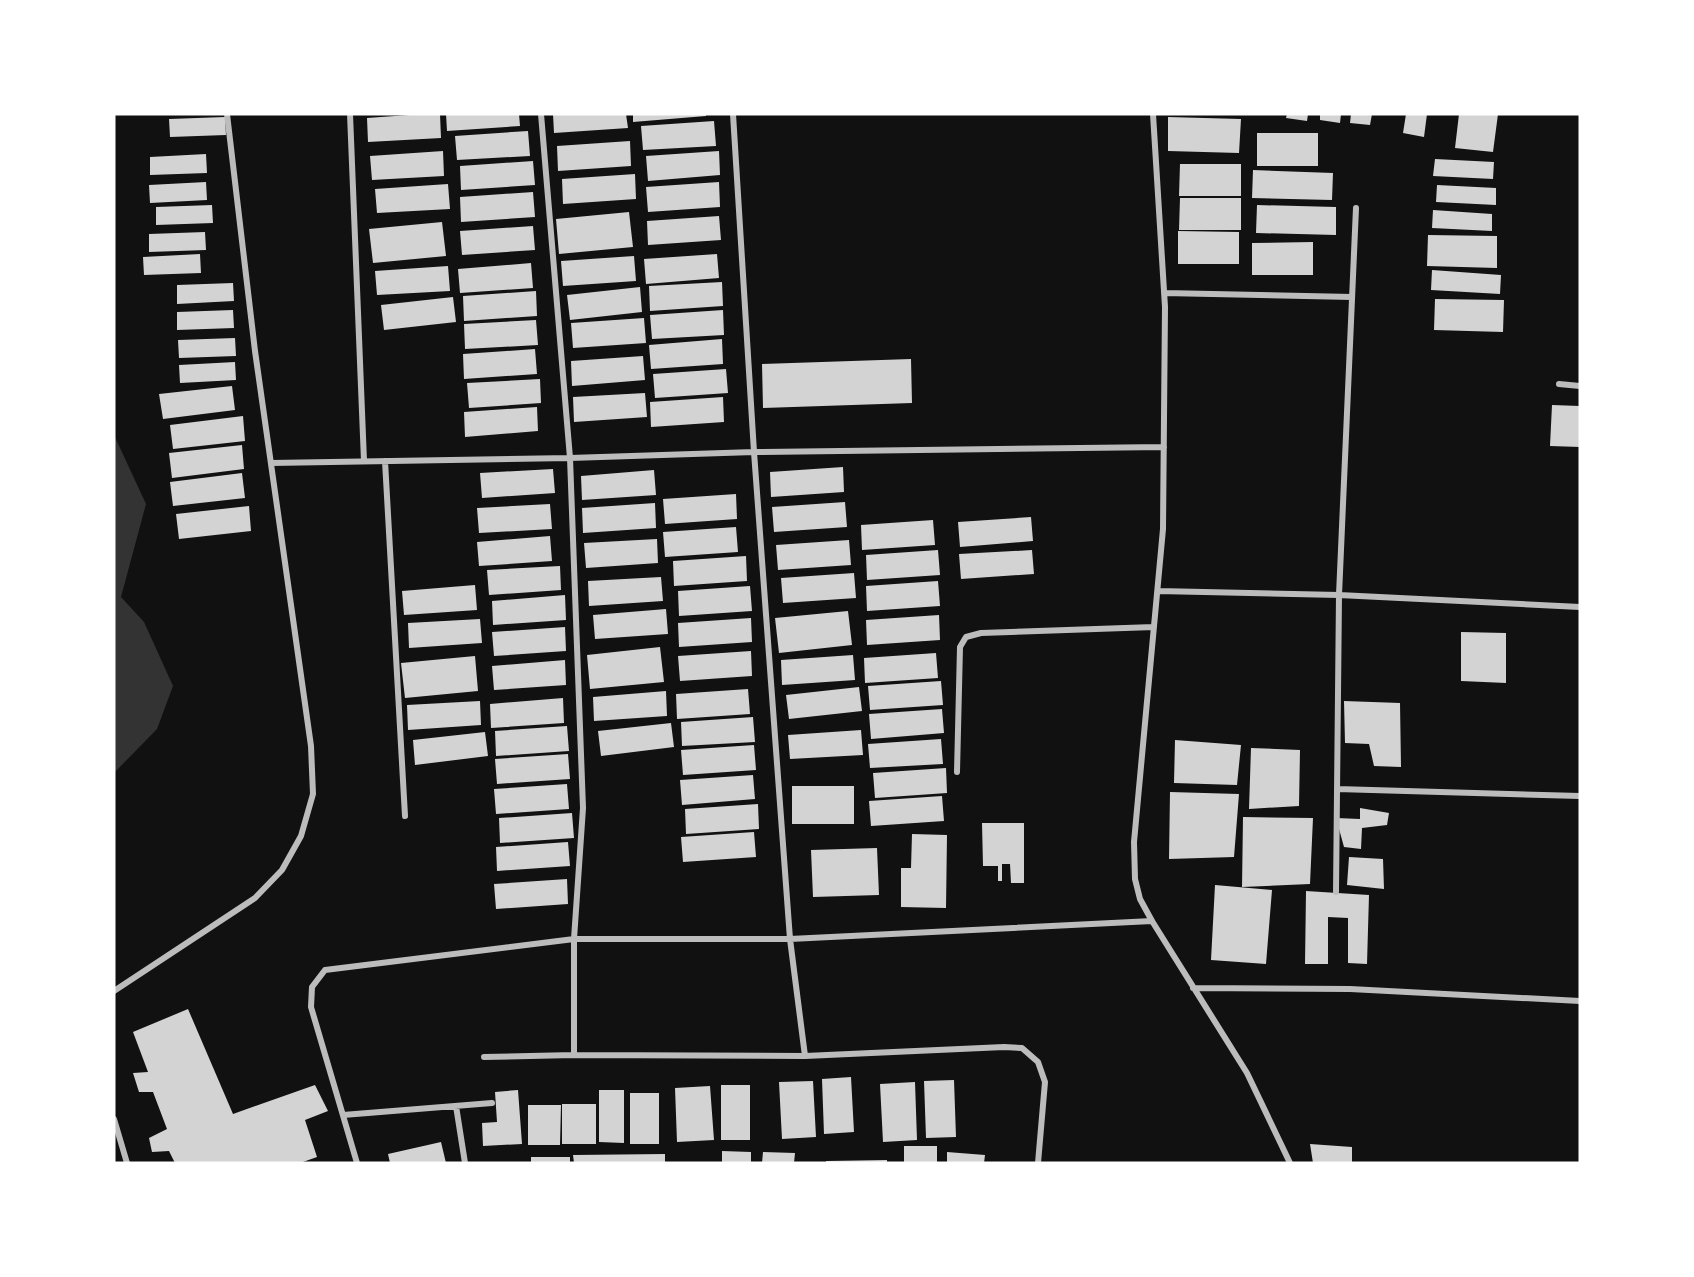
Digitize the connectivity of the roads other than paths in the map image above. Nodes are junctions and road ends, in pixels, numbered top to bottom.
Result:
1 (227, 114) edge
2 (350, 114) edge
3 (541, 114) edge
4 (734, 114) edge
5 (1153, 114) edge
6 (1356, 208) dead end
7 (1164, 293) junction
8 (1352, 297) junction
9 (1559, 384) dead end
10 (1580, 386) edge
11 (1164, 447) junction
12 (754, 452) junction
13 (570, 458) junction
14 (364, 461) junction
15 (385, 461) junction
16 (271, 463) junction
17 (1158, 591) junction
18 (1339, 595) junction
19 (1580, 607) edge
20 (1154, 627) junction
21 (957, 772) dead end
22 (1337, 789) junction
23 (1580, 796) edge
24 (405, 816) dead end
25 (1336, 892) dead end
26 (1152, 921) junction
27 (574, 939) junction
28 (790, 939) junction
29 (1193, 988) junction
30 (114, 991) edge
31 (1580, 1001) edge
32 (574, 1056) junction
33 (805, 1056) junction
34 (484, 1057) dead end
35 (492, 1103) dead end
36 (456, 1106) junction
37 (343, 1115) junction
38 (114, 1119) edge
39 (127, 1163) edge
40 (357, 1163) edge
41 (465, 1163) edge
42 (1038, 1163) edge
43 (1290, 1163) edge

1 - 16 street
2 - 14 street
3 - 13 street
4 - 12 street
5 - 7 street
6 - 8 street
7 - 8 street
7 - 11 street
8 - 18 street
9 - 10 street
11 - 12 street
11 - 17 street
12 - 13 street
12 - 28 street
13 - 15 street
13 - 27 street
14 - 15 street
14 - 16 street
15 - 24 street
16 - 30 street
17 - 18 street
17 - 20 street
18 - 19 street
18 - 22 street
20 - 21 street
20 - 26 street
22 - 23 street
22 - 25 street
26 - 28 street
26 - 29 street
27 - 28 street
27 - 32 street
27 - 37 street
28 - 33 street
29 - 31 street
29 - 43 street
32 - 33 street
32 - 34 street
33 - 42 street
35 - 36 street
36 - 37 street
36 - 41 street
37 - 40 street
38 - 39 street

